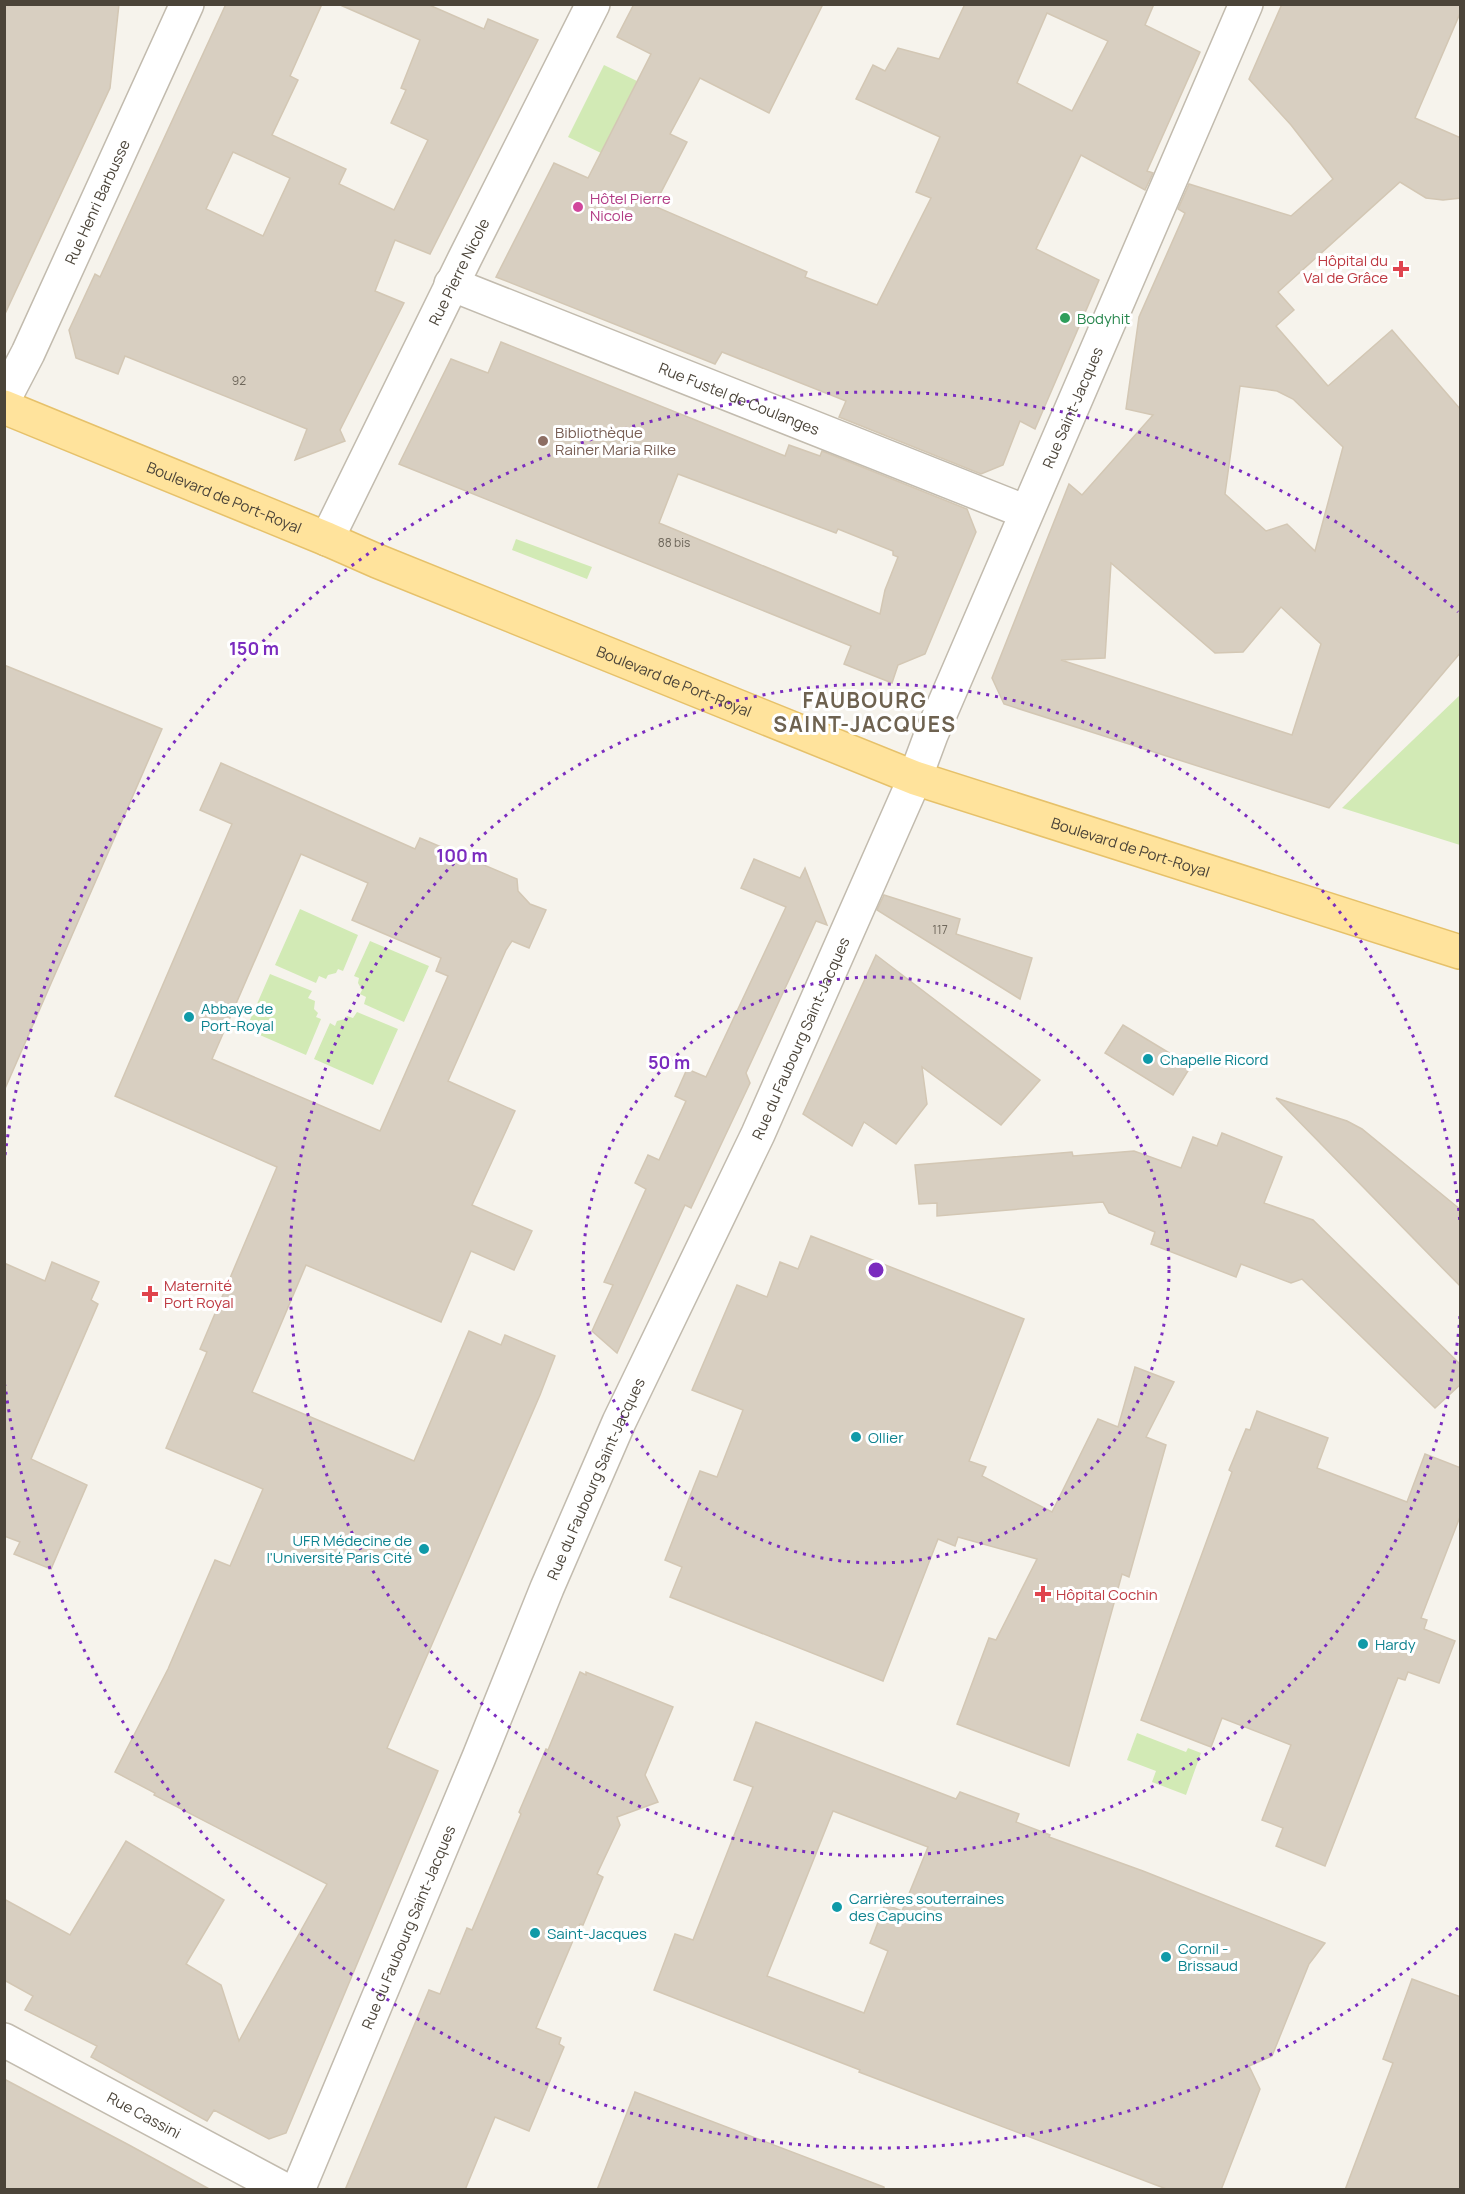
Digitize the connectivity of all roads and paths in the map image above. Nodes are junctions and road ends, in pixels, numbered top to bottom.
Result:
1 (187, 4) edge
2 (593, 4) edge
3 (1246, 4) edge
4 (451, 284) junction
5 (4, 399) edge
6 (4, 407) edge
7 (1026, 512) junction
8 (327, 538) junction
9 (915, 778) junction
10 (1461, 952) edge
11 (4, 2040) edge
12 (285, 2190) edge
13 (298, 2190) edge

1 - 5 street, Rue Henri Barbusse
2 - 4 street, Rue Pierre Nicole
3 - 7 street, Rue Saint-Jacques
4 - 7 street, Rue Fustel de Coulanges
4 - 8 street, Rue Pierre Nicole
6 - 8 main road, Boulevard de Port-Royal
7 - 9 street, Rue Saint-Jacques
8 - 9 main road, Boulevard de Port-Royal
9 - 10 main road, Boulevard de Port-Royal
9 - 13 street, Rue du Faubourg Saint-Jacques
11 - 12 street, Rue Cassini

